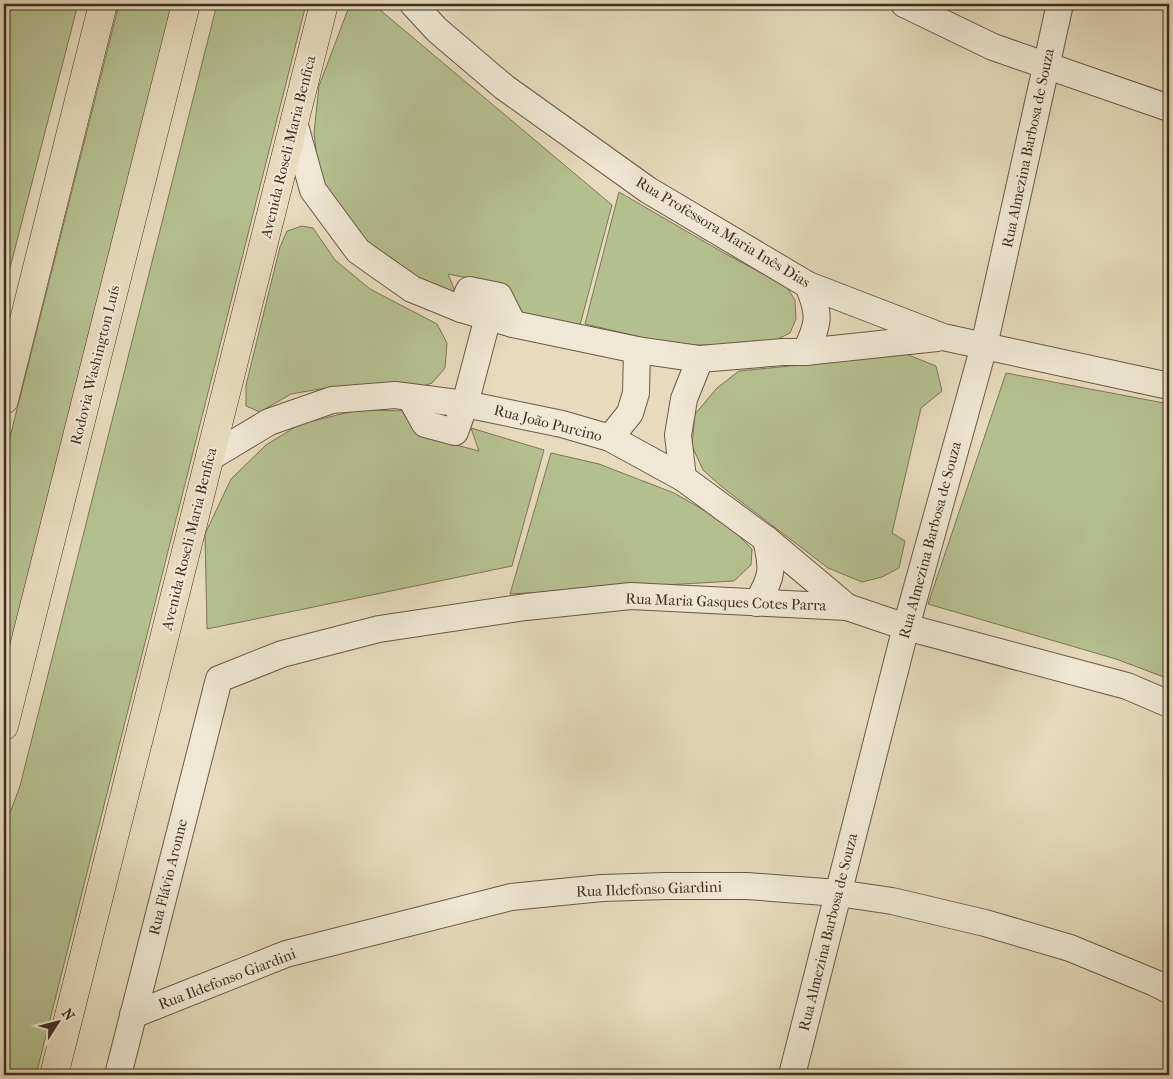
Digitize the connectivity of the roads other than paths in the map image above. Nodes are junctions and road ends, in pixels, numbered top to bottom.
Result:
1 (103, 4) edge
2 (186, 4) edge
3 (324, 4) edge
4 (413, 4) edge
5 (904, 4) edge
6 (1060, 4) edge
7 (1045, 65) junction
8 (1169, 108) edge
9 (294, 122) junction
10 (808, 285) junction
11 (461, 308) junction
12 (488, 317) junction
13 (513, 324) junction
14 (943, 337) junction
15 (984, 346) junction
16 (637, 350) junction
17 (805, 352) junction
18 (700, 359) junction
19 (1169, 386) edge
20 (4, 400) edge
21 (465, 404) junction
22 (610, 438) junction
23 (209, 458) junction
24 (683, 478) junction
25 (766, 539) junction
26 (757, 602) junction
27 (847, 607) junction
28 (906, 627) junction
29 (219, 679) joint
30 (1169, 704) edge
31 (4, 726) edge
32 (838, 893) junction
33 (1169, 990) edge
34 (133, 1015) junction
35 (54, 1075) edge
36 (118, 1075) edge
37 (792, 1075) edge

1 - 20 main road
2 - 31 main road, Rodovia Washington Luís
3 - 9 main road, Avenida Roseli Maria Benfica
4 - 10 street, Rua Professora Maria Inês Dias
5 - 7 street
6 - 7 street, Rua Almezina Barbosa de Souza
7 - 8 street
7 - 15 street, Rua Almezina Barbosa de Souza
9 - 11 street
9 - 23 main road, Avenida Roseli Maria Benfica
10 - 14 street, Rua Professora Maria Inês Dias
10 - 17 street
11 - 12 street
11 - 13 street
12 - 13 street
12 - 21 street
13 - 16 street
14 - 15 street, Rua Professora Maria Inês Dias
14 - 17 street
15 - 19 street, Rua Professora Maria Inês Dias
15 - 28 street, Rua Almezina Barbosa de Souza
16 - 18 street
16 - 22 street
17 - 18 street
18 - 24 street
21 - 22 street, Rua João Purcino
21 - 23 street, Rua João Purcino
22 - 24 street, Rua João Purcino
23 - 35 main road, Avenida Roseli Maria Benfica
24 - 25 street, Rua João Purcino
25 - 26 street
25 - 27 street, Rua João Purcino
26 - 27 street, Rua Maria Gasques Cotes Parra
26 - 29 street, Rua Maria Gasques Cotes Parra
27 - 28 street, Rua Maria Gasques Cotes Parra
28 - 30 street, Rua Maria Gasques Cotes Parra
28 - 32 street, Rua Almezina Barbosa de Souza
29 - 34 street, Rua Flávio Aronne
32 - 33 street, Rua Ildefonso Giardini
32 - 34 street, Rua Ildefonso Giardini
32 - 37 street, Rua Almezina Barbosa de Souza
34 - 36 street, Rua Flávio Aronne

